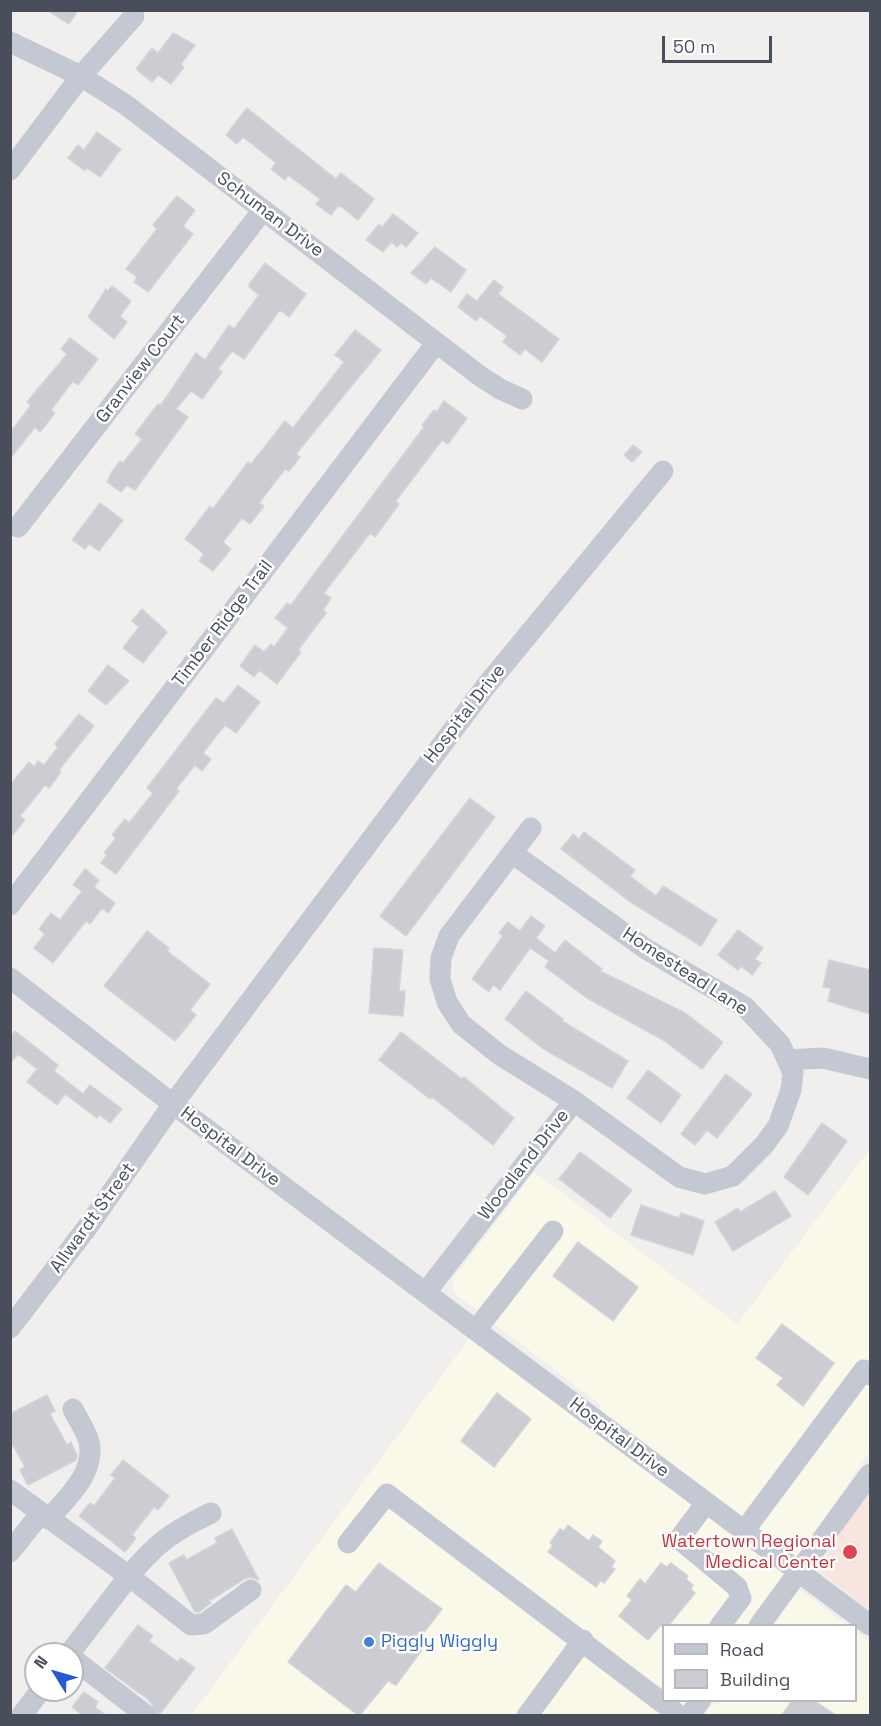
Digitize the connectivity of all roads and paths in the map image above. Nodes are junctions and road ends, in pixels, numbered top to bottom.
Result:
1 (134, 16) dead end
2 (10, 42) edge
3 (81, 76) junction
4 (10, 170) edge
5 (263, 210) junction
6 (436, 343) junction
7 (522, 399) dead end
8 (663, 471) dead end
9 (18, 528) dead end
10 (531, 828) dead end
11 (512, 853) junction
12 (10, 905) edge
13 (10, 978) edge
14 (787, 1060) junction
15 (870, 1069) edge
16 (573, 1101) junction
17 (173, 1104) junction
18 (552, 1231) dead end
19 (426, 1292) junction
20 (10, 1328) edge
21 (476, 1330) junction
22 (870, 1375) edge
23 (73, 1409) dead end
24 (870, 1474) edge
25 (10, 1490) edge
26 (706, 1503) junction
27 (212, 1513) dead end
28 (45, 1516) junction
29 (744, 1531) junction
30 (348, 1544) dead end
31 (10, 1552) edge
32 (800, 1572) junction
33 (129, 1576) junction
34 (251, 1590) dead end
35 (722, 1624) edge
36 (761, 1624) edge
37 (870, 1625) edge
38 (583, 1640) junction
39 (78, 1642) edge
40 (84, 1667) edge
41 (32, 1702) edge
42 (662, 1702) edge
43 (662, 1702) edge
44 (700, 1702) edge
45 (21, 1716) edge
46 (147, 1716) edge
47 (528, 1716) edge
48 (680, 1716) edge
49 (689, 1716) edge

1 - 3 street
2 - 3 street, Schuman Drive
3 - 4 street
3 - 5 street, Schuman Drive
5 - 6 street, Schuman Drive
5 - 9 street, Granview Court
6 - 7 street, Schuman Drive
6 - 12 street, Timber Ridge Trail
8 - 17 street, Hospital Drive
10 - 11 street, Woodland Drive
11 - 14 street, Homestead Lane
11 - 16 street, Woodland Drive
13 - 17 street
14 - 15 street
14 - 16 street, Homestead Lane
16 - 19 street, Woodland Drive
17 - 19 street, Hospital Drive
17 - 20 street, Allwardt Street
18 - 21 street
19 - 21 street, Hospital Drive
21 - 26 street, Hospital Drive
22 - 29 street
23 - 28 street
24 - 32 street
25 - 28 street
26 - 29 street, Hospital Drive
26 - 35 street
27 - 33 street
28 - 31 street
28 - 33 street
29 - 32 street, Hospital Drive
30 - 38 street
32 - 36 street
32 - 37 street, Hospital Drive
33 - 34 street
33 - 39 street
38 - 43 street
38 - 47 street
40 - 46 street
41 - 45 street
42 - 48 street
44 - 49 street

